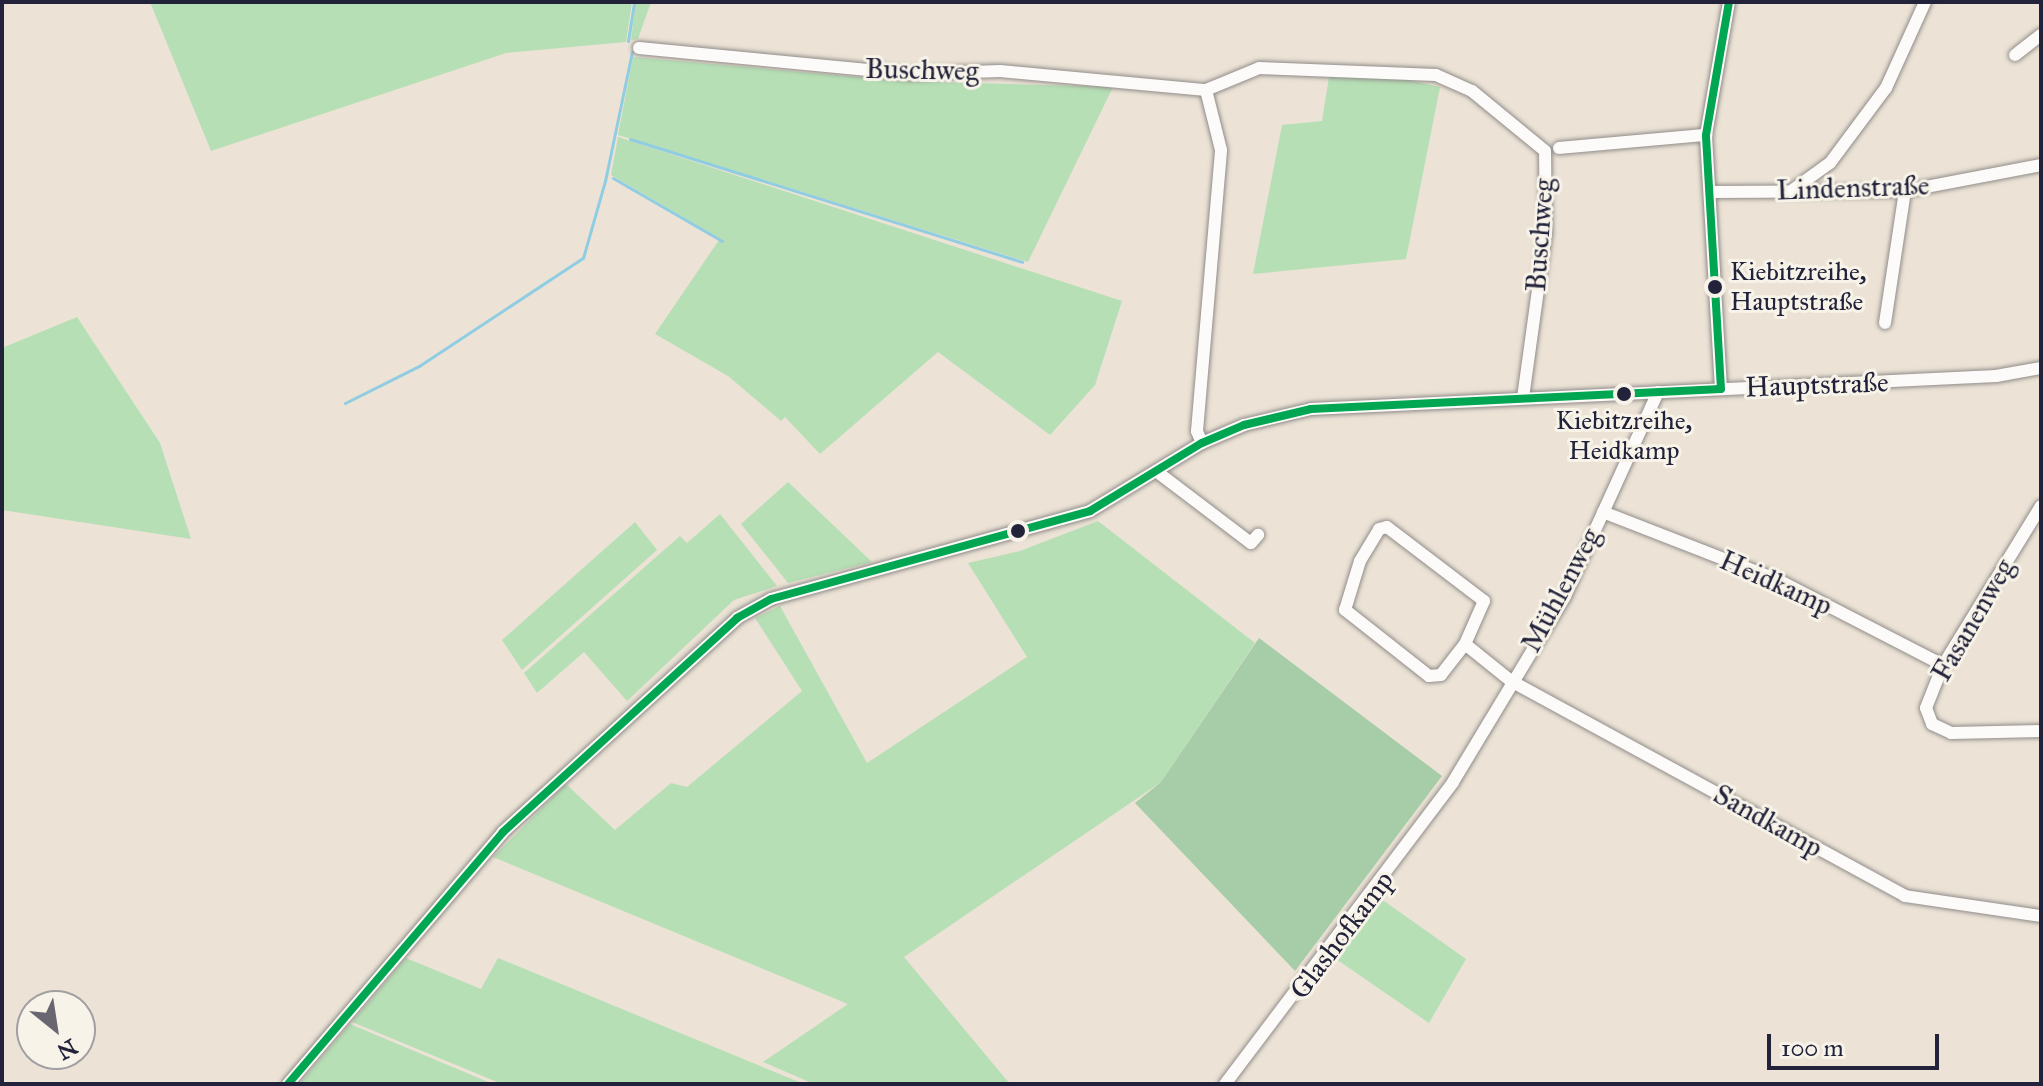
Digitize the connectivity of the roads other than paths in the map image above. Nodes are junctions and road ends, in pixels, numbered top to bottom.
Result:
1 (1729, 2) edge
2 (1925, 2) edge
3 (2041, 35) edge
4 (639, 48) dead end
5 (2015, 55) dead end
6 (1206, 90) junction
7 (1706, 135) junction
8 (1559, 148) dead end
9 (2041, 165) edge
10 (1791, 191) junction
11 (1905, 191) junction
12 (1710, 192) junction
13 (1885, 323) dead end
14 (2041, 368) edge
15 (1721, 389) junction
16 (1658, 392) junction
17 (1523, 397) junction
18 (1202, 443) junction
19 (1156, 471) junction
20 (2041, 506) edge
21 (1603, 512) junction
22 (1258, 535) dead end
23 (1465, 644) junction
24 (1943, 665) junction
25 (1511, 681) junction
26 (2041, 731) edge
27 (1453, 782) joint
28 (2041, 916) edge
29 (288, 1084) edge
30 (1225, 1084) edge

1 - 7 street
2 - 10 street
3 - 5 street
4 - 6 street, Buschweg
6 - 17 street, Buschweg
6 - 18 street
7 - 8 street
7 - 12 street
9 - 11 street, Lindenstraße
10 - 11 street, Lindenstraße
10 - 12 street, Lindenstraße
11 - 13 street
12 - 15 street
14 - 15 street, Hauptstraße
15 - 16 street, Hauptstraße
16 - 17 street, Hauptstraße
16 - 21 street, Mühlenweg
17 - 18 street, Hauptstraße
18 - 19 street, Hauptstraße
19 - 22 street
19 - 29 street, Hauptstraße
20 - 24 street, Fasanenweg
21 - 24 street, Heidkamp
21 - 25 street, Mühlenweg
23 - 23 street
23 - 25 street, Sandkamp
24 - 26 street, Fasanenweg
25 - 27 street, Mühlenweg
25 - 28 street, Sandkamp
27 - 30 street, Glashofkamp

